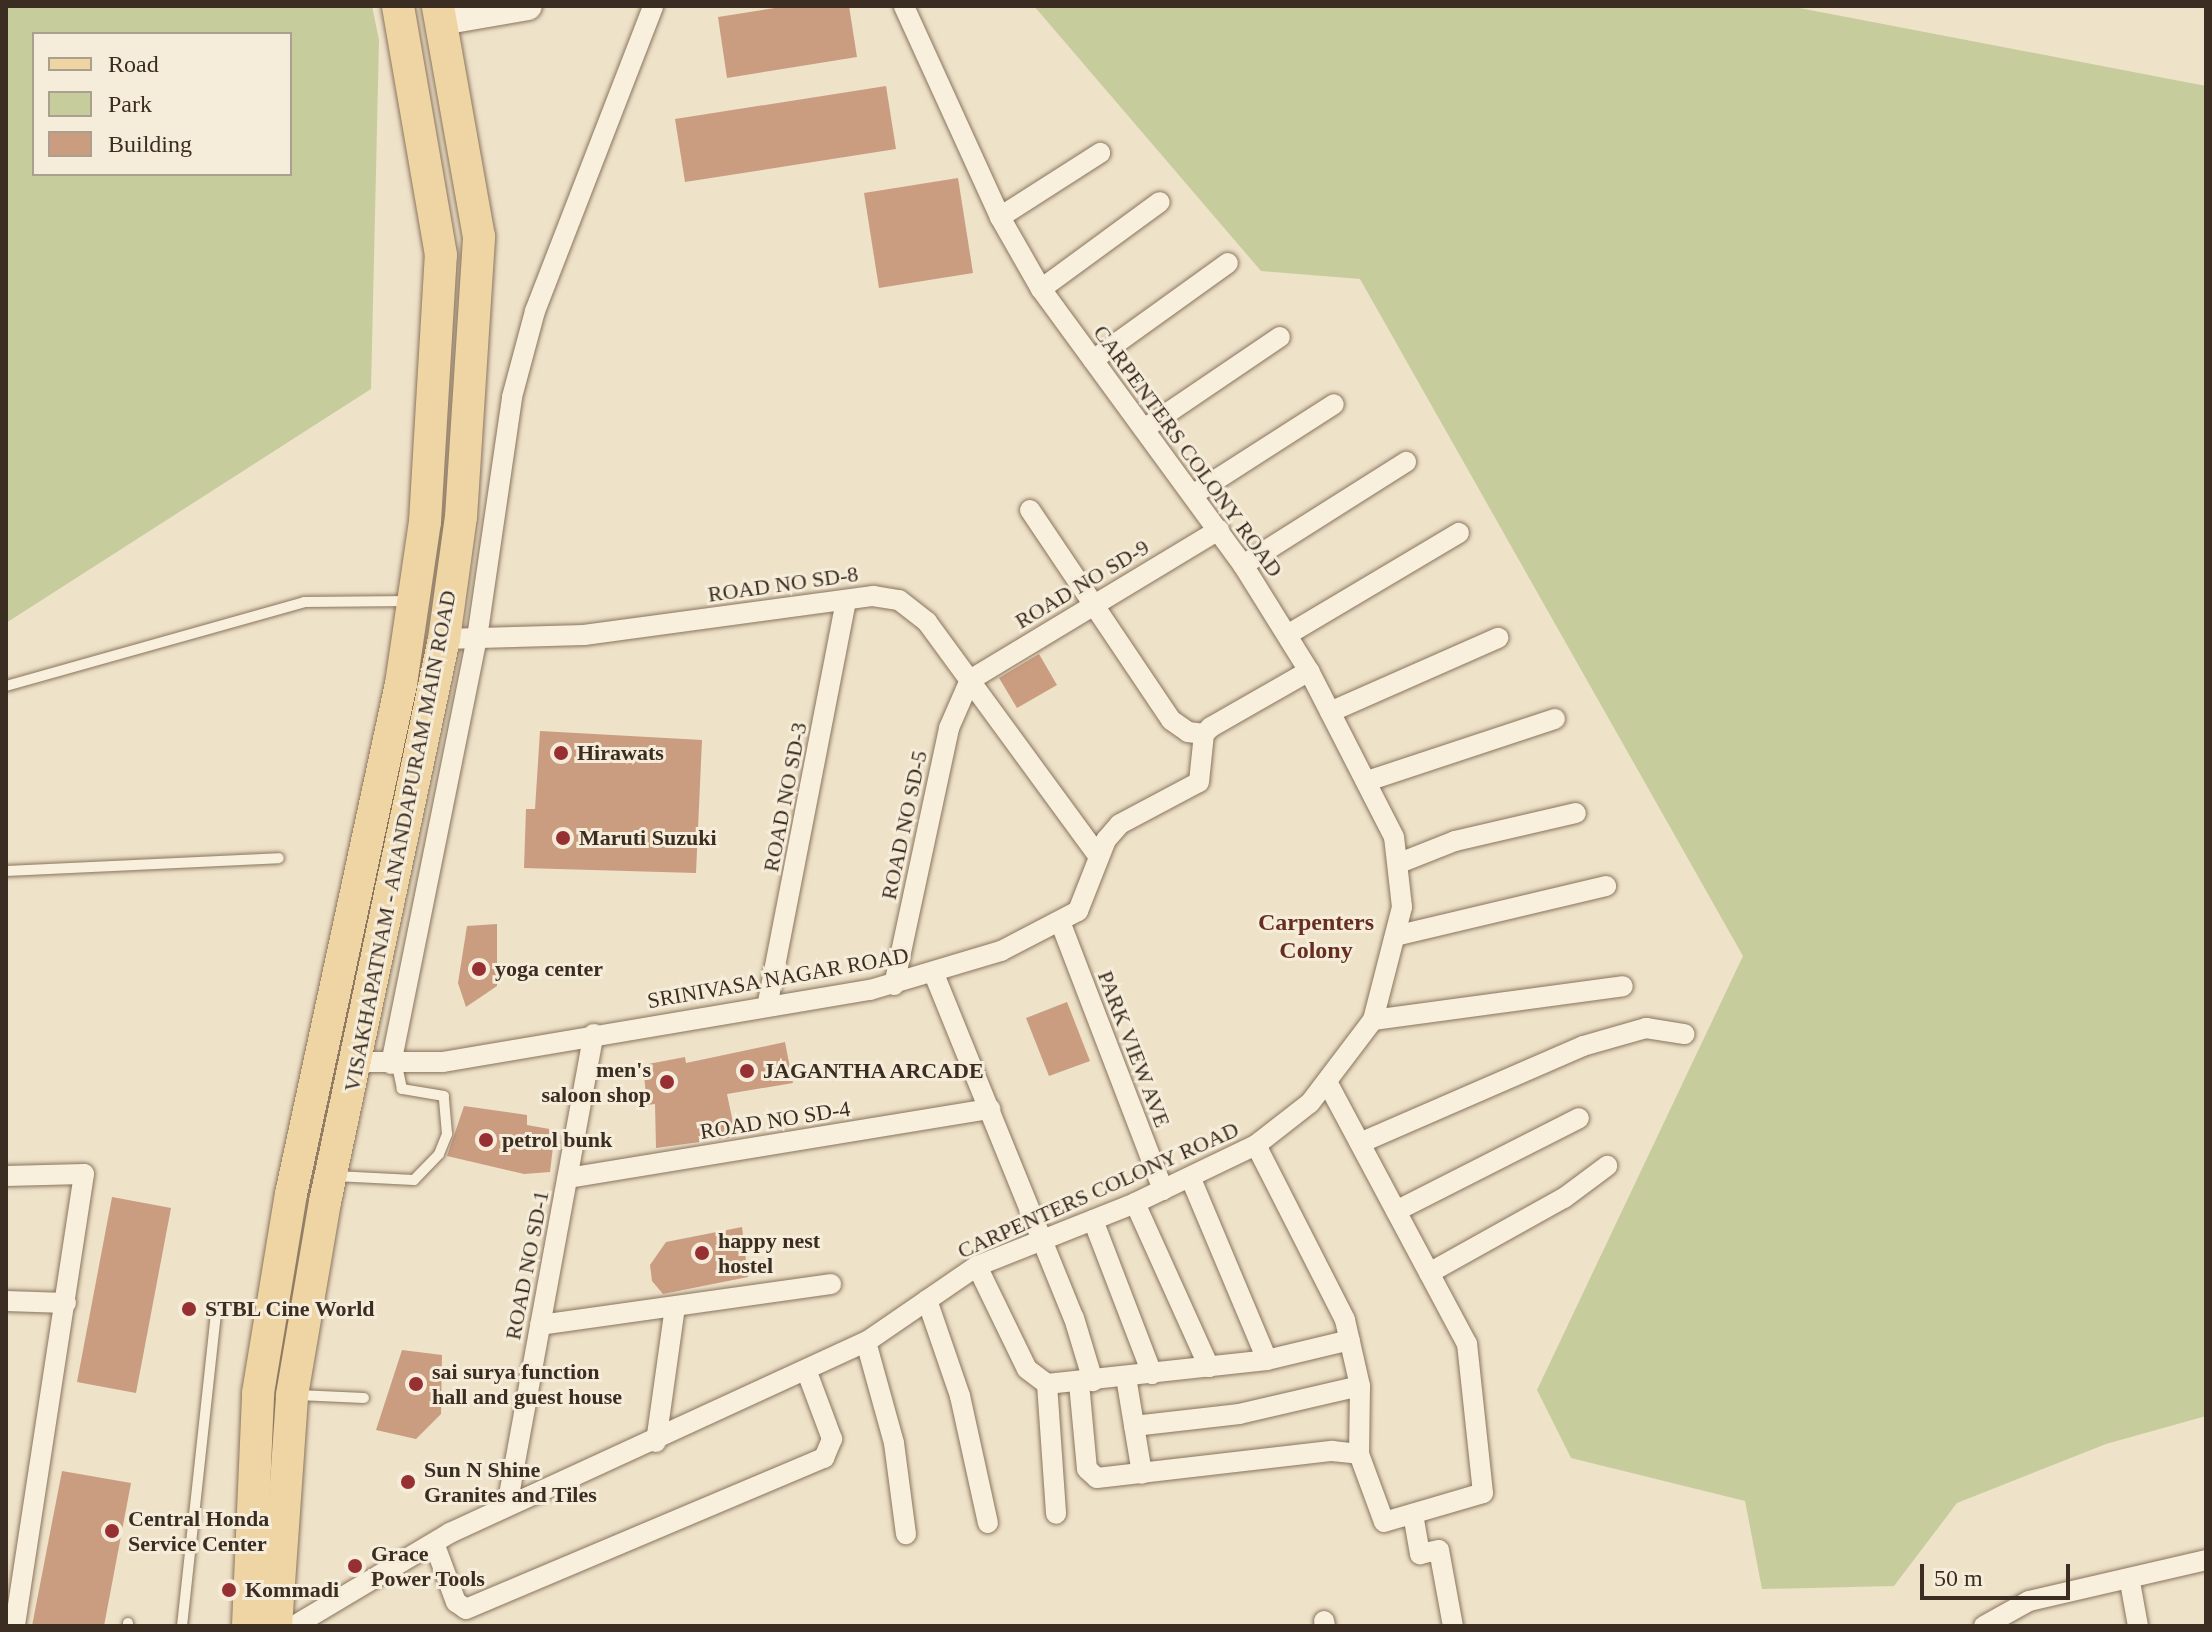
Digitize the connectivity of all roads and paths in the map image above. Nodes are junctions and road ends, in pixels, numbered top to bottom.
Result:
1 (398, 6) edge
2 (528, 6) edge
3 (653, 6) edge
4 (904, 6) edge
5 (439, 14) edge
6 (1100, 153) dead end
7 (1160, 202) dead end
8 (1000, 217) junction
9 (1228, 263) dead end
10 (1041, 289) junction
11 (1280, 337) dead end
12 (1093, 360) junction
13 (1334, 404) dead end
14 (1144, 429) junction
15 (1406, 462) dead end
16 (1194, 494) junction
17 (1030, 510) dead end
18 (1219, 530) junction
19 (1459, 533) dead end
20 (1243, 565) junction
21 (846, 600) junction
22 (416, 602) junction
23 (1095, 604) junction
24 (1287, 635) junction
25 (477, 638) junction
26 (1498, 638) dead end
27 (444, 639) junction
28 (1309, 671) junction
29 (970, 680) junction
30 (6, 686) edge
31 (1330, 712) junction
32 (1555, 719) dead end
33 (1204, 734) junction
34 (1367, 781) junction
35 (1576, 813) dead end
36 (1099, 857) junction
37 (279, 858) dead end
38 (1402, 862) junction
39 (6, 871) edge
40 (1606, 886) dead end
41 (1061, 924) junction
42 (1395, 936) junction
43 (934, 974) junction
44 (894, 985) junction
45 (1623, 986) dead end
46 (768, 1002) junction
47 (1373, 1020) junction
48 (594, 1034) junction
49 (1685, 1034) dead end
50 (355, 1062) junction
51 (394, 1065) junction
52 (1327, 1082) junction
53 (990, 1109) junction
54 (1579, 1118) dead end
55 (1360, 1143) junction
56 (1256, 1145) junction
57 (1607, 1166) dead end
58 (6, 1176) edge
59 (333, 1176) junction
60 (568, 1178) junction
61 (1191, 1179) junction
62 (1163, 1190) junction
63 (1135, 1203) junction
64 (1396, 1211) junction
65 (1093, 1220) junction
66 (1043, 1238) junction
67 (977, 1266) junction
68 (1429, 1273) junction
69 (831, 1284) dead end
70 (927, 1300) junction
71 (6, 1301) edge
72 (66, 1303) junction
73 (675, 1307) junction
74 (216, 1312) dead end
75 (540, 1325) junction
76 (1350, 1340) junction
77 (866, 1342) junction
78 (1267, 1360) junction
79 (1209, 1367) junction
80 (807, 1372) junction
81 (1152, 1374) junction
82 (1126, 1377) junction
83 (1086, 1382) junction
84 (1047, 1384) junction
85 (1360, 1386) junction
86 (292, 1395) junction
87 (364, 1398) dead end
88 (1134, 1426) junction
89 (656, 1442) junction
90 (1359, 1454) junction
91 (1142, 1474) junction
92 (507, 1506) junction
93 (1056, 1514) dead end
94 (1413, 1514) junction
95 (988, 1523) dead end
96 (906, 1534) dead end
97 (434, 1543) junction
98 (2206, 1560) edge
99 (2130, 1582) junction
100 (15, 1626) edge
101 (182, 1626) edge
102 (248, 1626) edge
103 (276, 1626) edge
104 (294, 1626) edge
105 (1453, 1626) edge
106 (1984, 1626) edge
107 (2138, 1626) edge

1 - 22 main road, VISAKHAPATNAM - ANANDAPURAM MAIN ROAD
2 - 5 street
3 - 25 street
4 - 8 street, CARPENTERS COLONY ROAD
5 - 27 main road, VISAKHAPATNAM - ANANDAPURAM MAIN ROAD
6 - 8 street
7 - 10 street
8 - 10 street, CARPENTERS COLONY ROAD
9 - 12 street
10 - 12 street, CARPENTERS COLONY ROAD
11 - 14 street
12 - 14 street, CARPENTERS COLONY ROAD
13 - 16 street
14 - 16 street, CARPENTERS COLONY ROAD
15 - 20 street
16 - 18 street, CARPENTERS COLONY ROAD
17 - 23 street
18 - 20 street, CARPENTERS COLONY ROAD
18 - 23 street, ROAD NO SD-9
19 - 24 street
20 - 24 street, CARPENTERS COLONY ROAD
21 - 25 street, ROAD NO SD-8
21 - 29 street, ROAD NO SD-8
21 - 46 street, ROAD NO SD-3
22 - 30 lane
22 - 102 main road, VISAKHAPATNAM - ANANDAPURAM MAIN ROAD
23 - 29 street, ROAD NO SD-9
23 - 33 street
24 - 28 street, CARPENTERS COLONY ROAD
25 - 27 street, ROAD NO SD-8
25 - 51 street
26 - 31 street
27 - 50 main road, VISAKHAPATNAM - ANANDAPURAM MAIN ROAD
28 - 31 street, CARPENTERS COLONY ROAD
28 - 33 street
29 - 36 street, ROAD NO SD-8
29 - 44 street, ROAD NO SD-5
31 - 34 street, CARPENTERS COLONY ROAD
32 - 34 street
33 - 36 street, SRINIVASA NAGAR ROAD
34 - 38 street, CARPENTERS COLONY ROAD
35 - 38 street
36 - 41 street, SRINIVASA NAGAR ROAD
37 - 39 lane
38 - 42 street, CARPENTERS COLONY ROAD
40 - 42 street
41 - 43 street, SRINIVASA NAGAR ROAD
41 - 62 street, PARK VIEW AVE
42 - 47 street, CARPENTERS COLONY ROAD
43 - 44 street, SRINIVASA NAGAR ROAD
43 - 53 street
44 - 46 street, SRINIVASA NAGAR ROAD
45 - 47 street
46 - 48 street, SRINIVASA NAGAR ROAD
47 - 52 street, CARPENTERS COLONY ROAD
48 - 51 street, SRINIVASA NAGAR ROAD
48 - 60 street, ROAD NO SD-1
49 - 55 street
50 - 51 street, SRINIVASA NAGAR ROAD
50 - 59 main road, VISAKHAPATNAM - ANANDAPURAM MAIN ROAD
51 - 59 lane
52 - 55 street
52 - 56 street, CARPENTERS COLONY ROAD
53 - 60 street, ROAD NO SD-4
53 - 66 street
54 - 64 street
55 - 64 street
56 - 61 street, CARPENTERS COLONY ROAD
56 - 76 street
57 - 68 street
58 - 72 street
59 - 86 main road, VISAKHAPATNAM - ANANDAPURAM MAIN ROAD
60 - 75 street, ROAD NO SD-1
61 - 62 street, CARPENTERS COLONY ROAD
61 - 78 street
62 - 63 street, CARPENTERS COLONY ROAD
63 - 65 street, CARPENTERS COLONY ROAD
63 - 79 street
64 - 68 street
65 - 66 street, CARPENTERS COLONY ROAD
65 - 81 street
66 - 67 street, CARPENTERS COLONY ROAD
66 - 83 street
67 - 70 street, CARPENTERS COLONY ROAD
67 - 84 street
68 - 94 street
69 - 73 street
70 - 77 street, CARPENTERS COLONY ROAD
70 - 95 street
71 - 72 street
72 - 100 street
73 - 75 street
73 - 89 street
74 - 101 lane
75 - 92 street, ROAD NO SD-1
76 - 78 street
76 - 85 street
77 - 80 street, CARPENTERS COLONY ROAD
77 - 96 street
78 - 79 street
79 - 81 street
80 - 89 street, CARPENTERS COLONY ROAD
80 - 97 street
81 - 82 street
82 - 83 street
82 - 88 street
83 - 84 street
83 - 91 street
84 - 93 street
85 - 88 street
85 - 90 street
86 - 87 lane
86 - 103 main road, VISAKHAPATNAM - ANANDAPURAM MAIN ROAD
88 - 91 street
89 - 92 street, CARPENTERS COLONY ROAD
90 - 91 street
90 - 94 street
92 - 97 street, CARPENTERS COLONY ROAD
94 - 105 street
97 - 104 street, CARPENTERS COLONY ROAD
98 - 99 street
99 - 106 street
99 - 107 street

